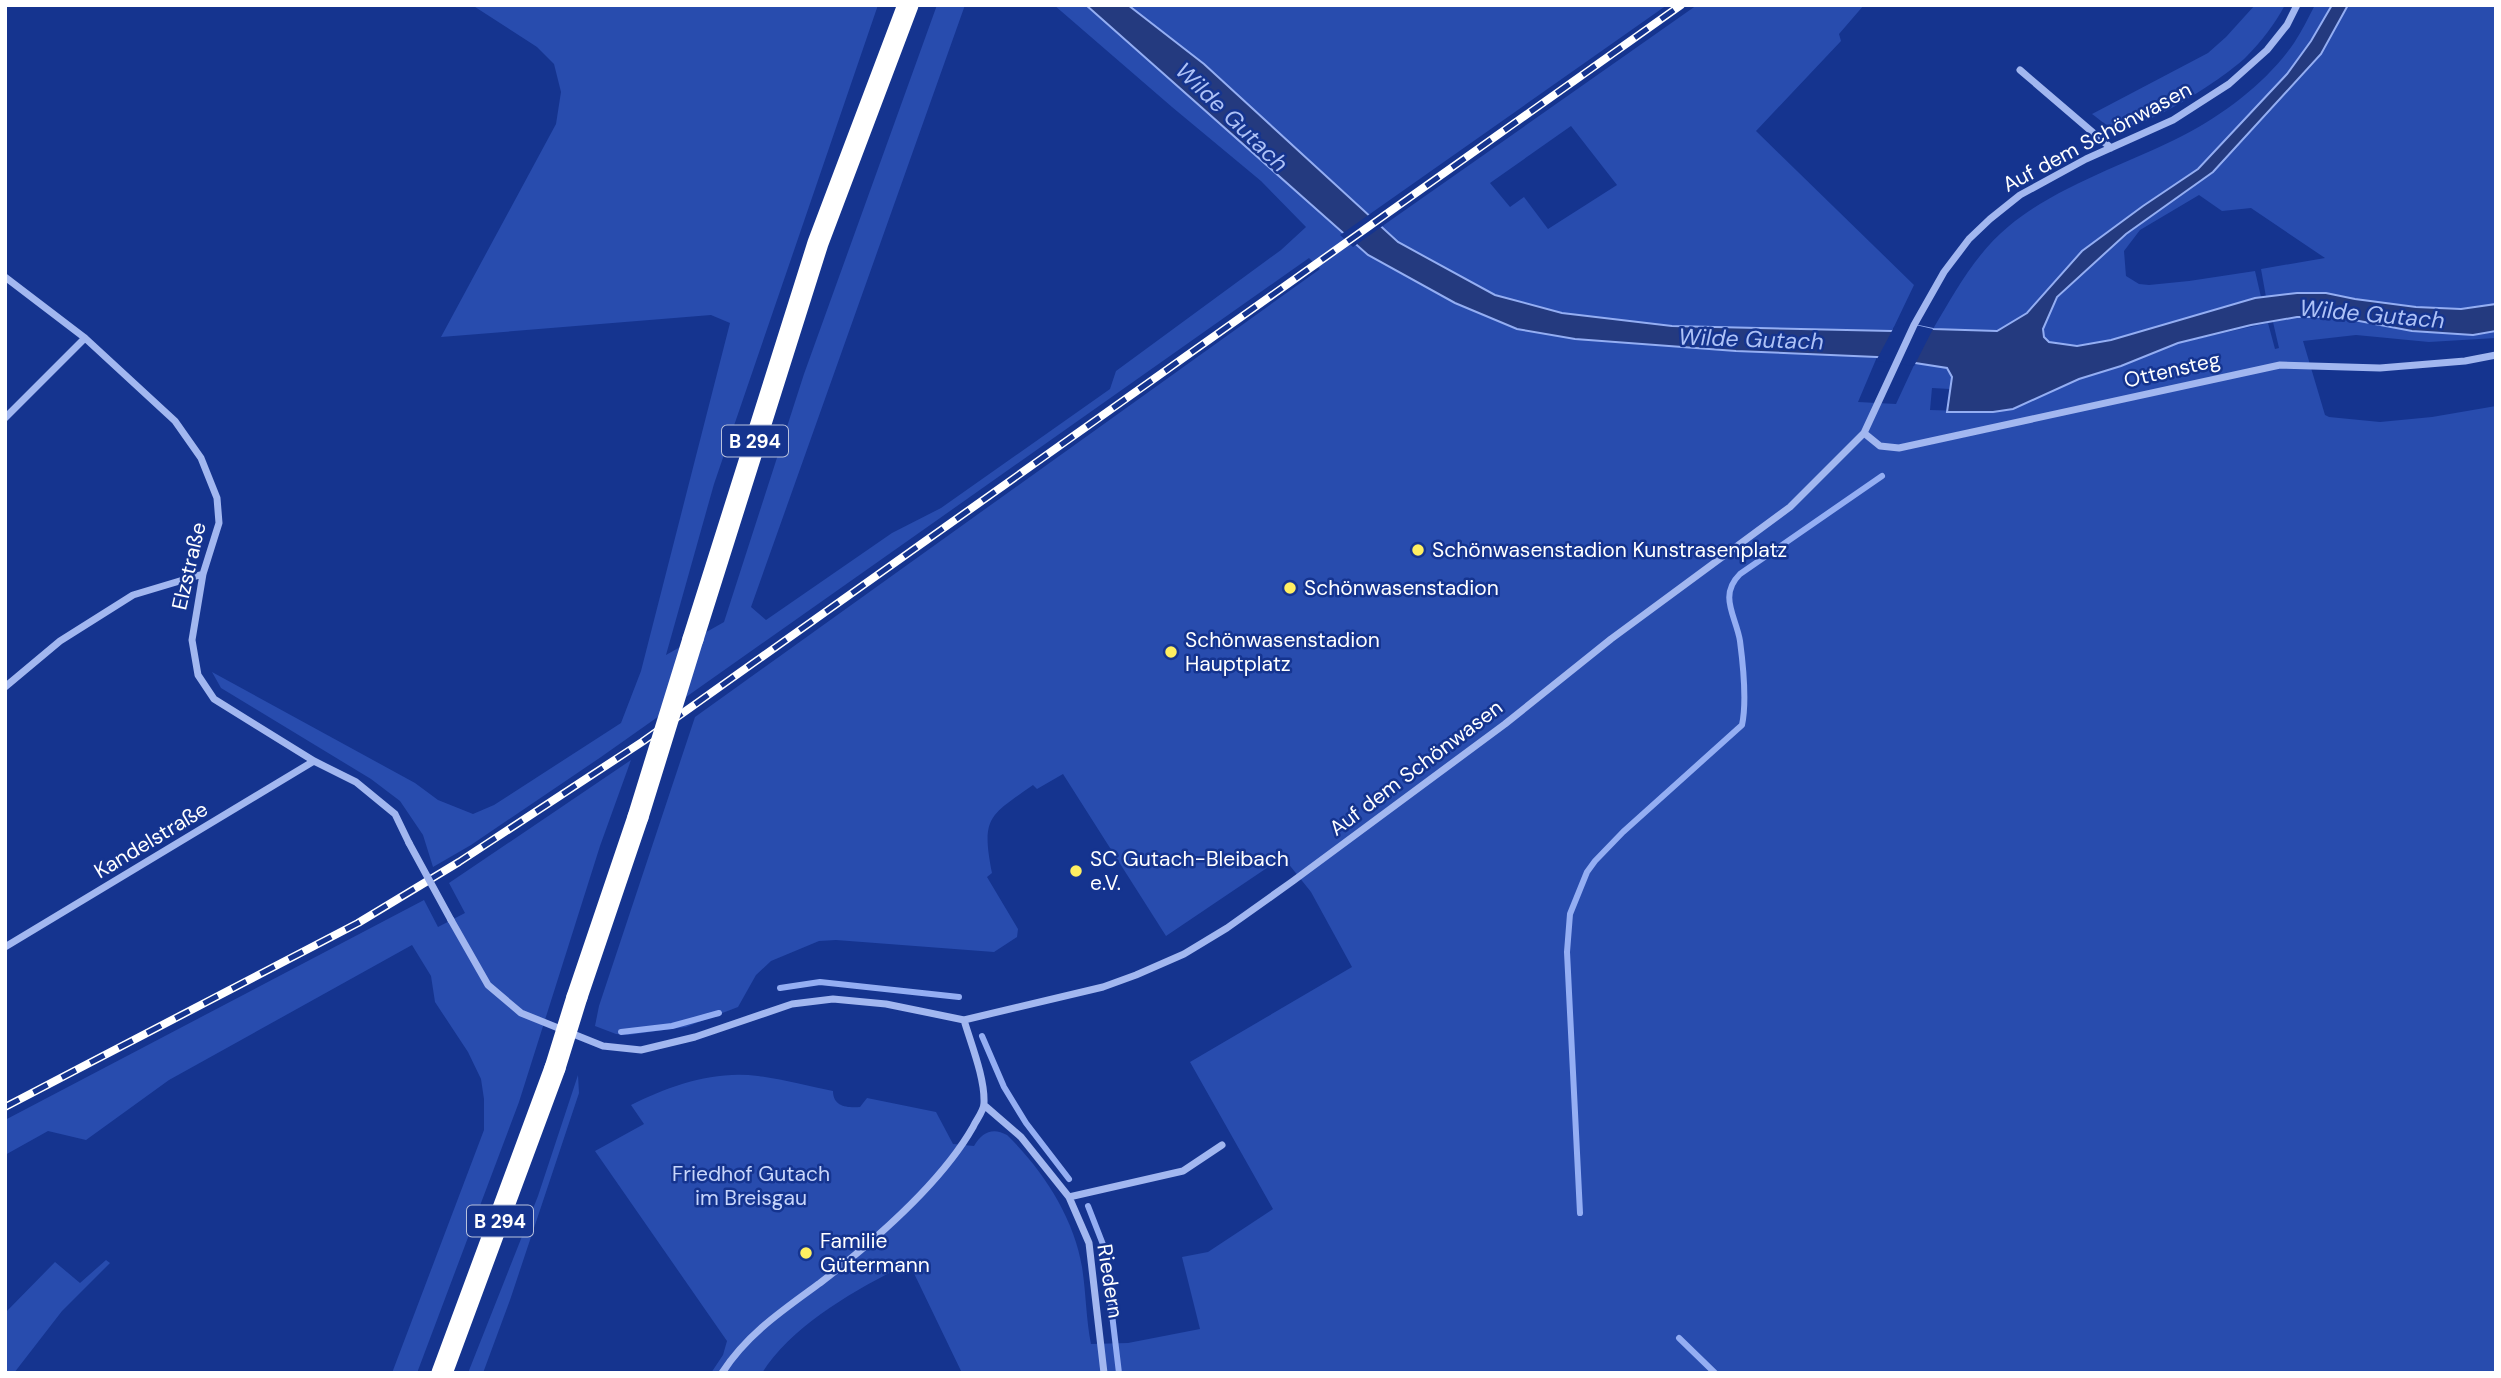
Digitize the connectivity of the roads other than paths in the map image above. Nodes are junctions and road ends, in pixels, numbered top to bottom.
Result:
1 (908, 5) edge
2 (2297, 5) edge
3 (2020, 70) dead end
4 (2111, 148) junction
5 (5, 277) edge
6 (85, 338) junction
7 (2496, 355) edge
8 (5, 418) edge
9 (1864, 433) junction
10 (203, 574) junction
11 (5, 687) edge
12 (314, 761) junction
13 (409, 843) joint
14 (5, 947) edge
15 (964, 1020) junction
16 (984, 1105) junction
17 (1222, 1145) dead end
18 (1069, 1198) junction
19 (442, 1373) edge
20 (722, 1373) edge
21 (1104, 1373) edge

1 - 19 highway, B 294, bridge
2 - 4 street, Auf dem Schönwasen
3 - 4 street
4 - 9 street, Auf dem Schönwasen
5 - 6 street, Elzstraße
6 - 8 street
6 - 10 street, Elzstraße
7 - 9 street, Ottensteg
9 - 15 street, Auf dem Schönwasen
10 - 11 street
10 - 12 street, Elzstraße
12 - 13 street, Elzstraße
12 - 14 street, Kandelstraße
13 - 15 street, Auf dem Schönwasen, bridge
15 - 16 street
16 - 18 street, Riedern
16 - 20 street
17 - 18 street
18 - 21 street, Riedern

